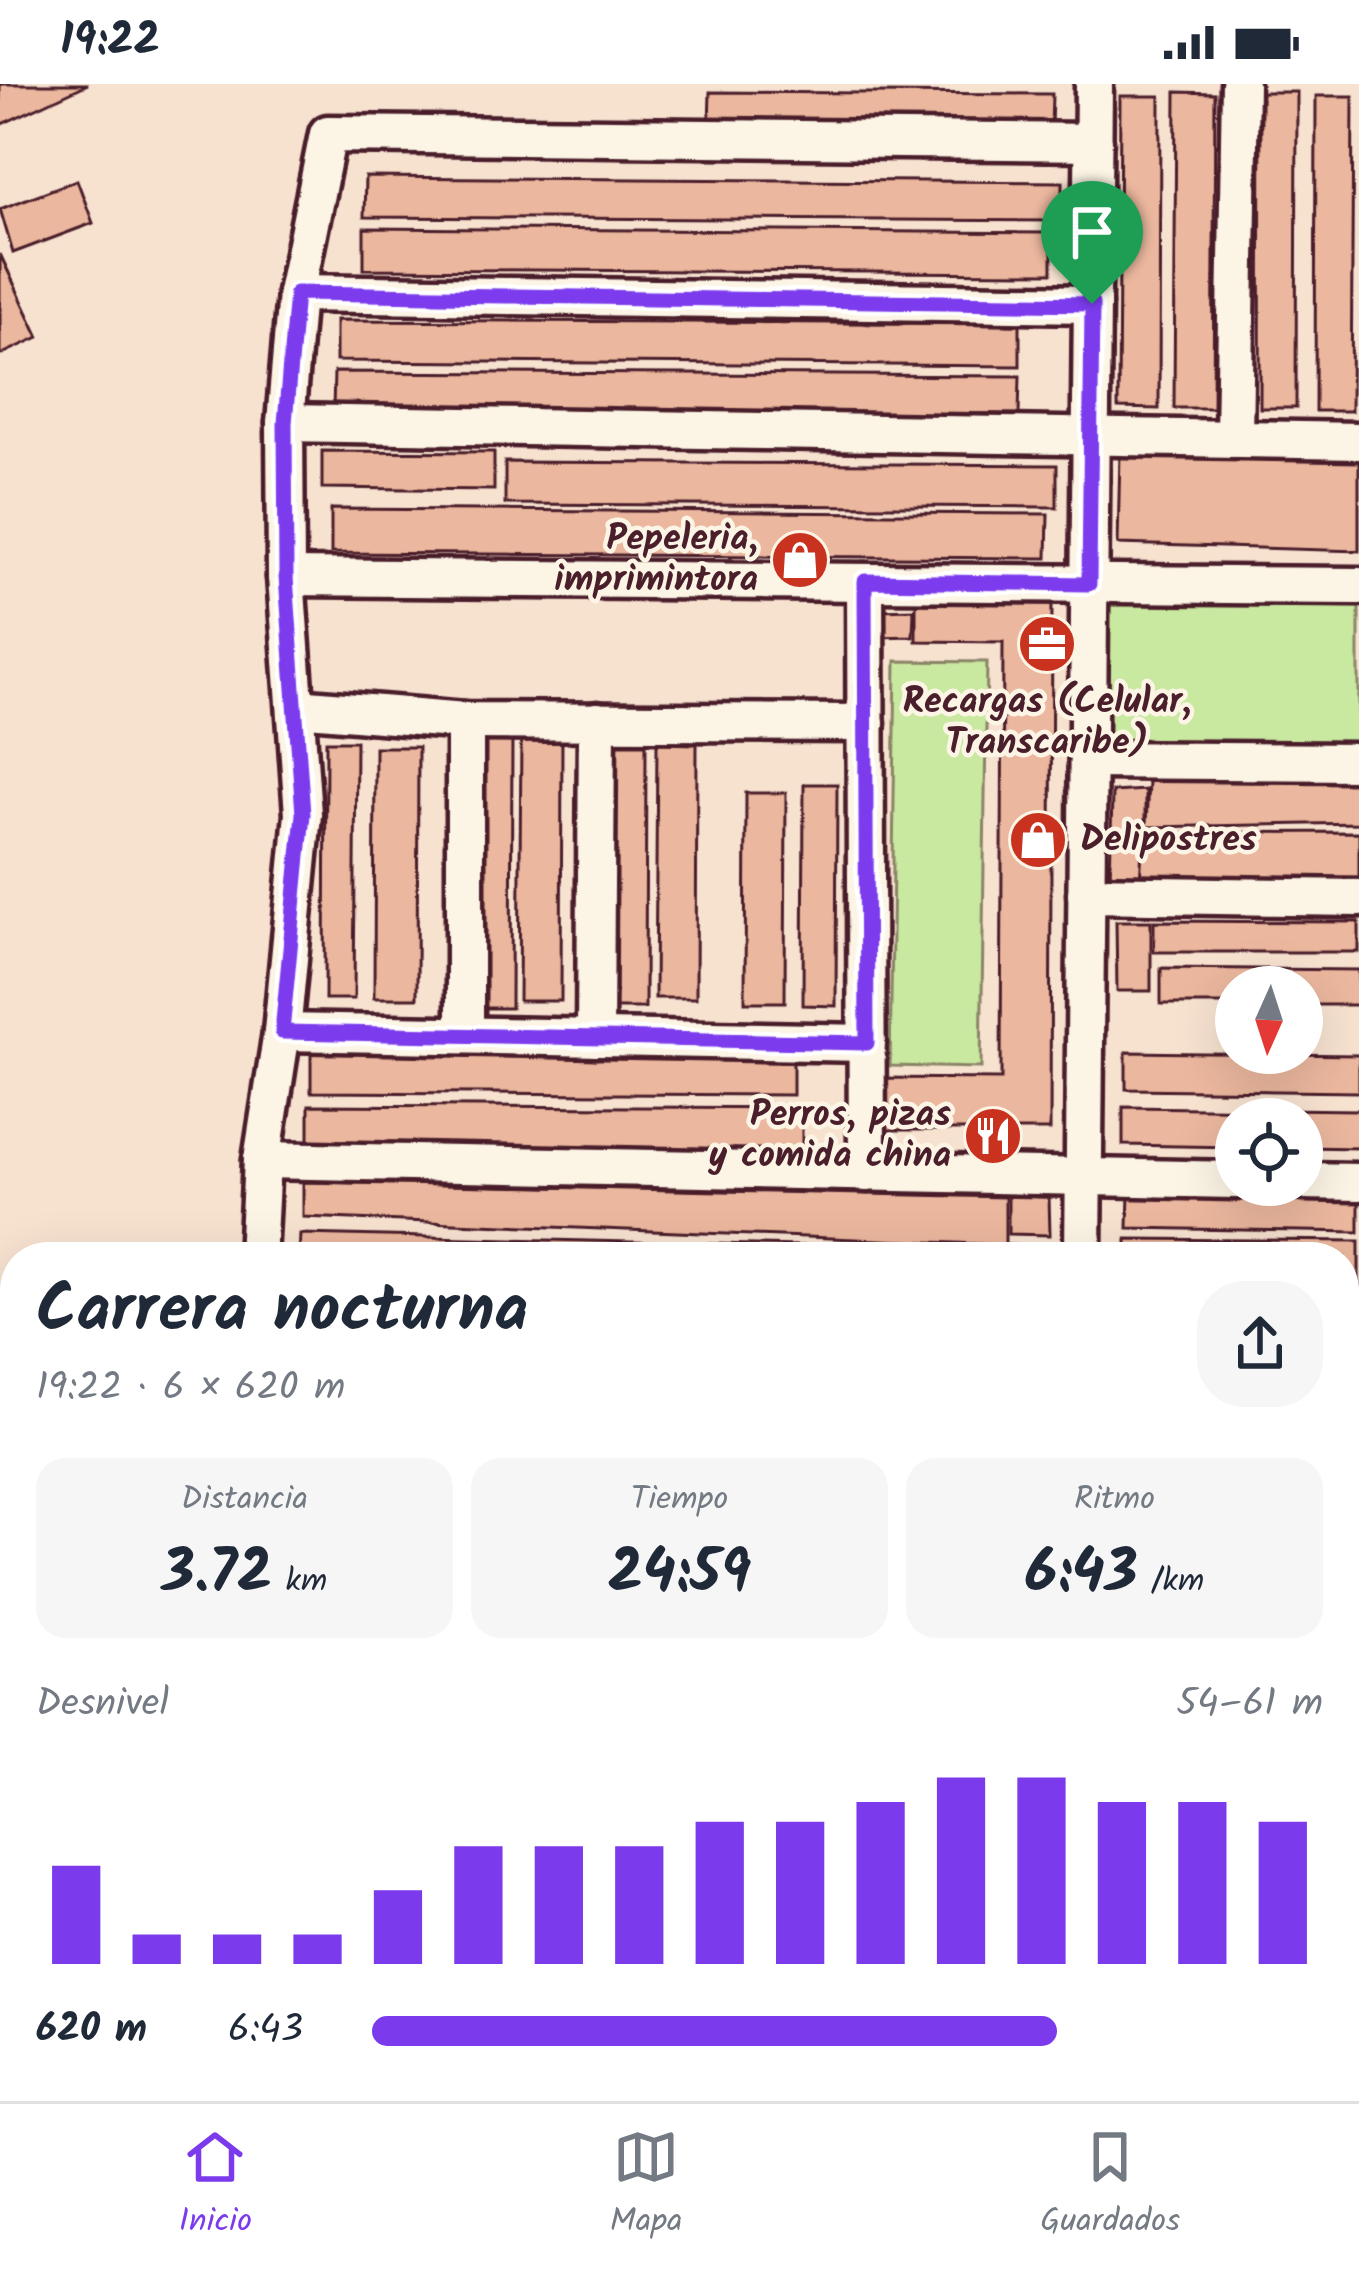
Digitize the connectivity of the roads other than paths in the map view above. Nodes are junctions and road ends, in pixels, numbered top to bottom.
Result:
1 (1094, 84) edge
2 (1240, 84) edge
3 (1094, 142) junction
4 (296, 293) junction
5 (1092, 304) junction
6 (285, 423) junction
7 (1090, 434) junction
8 (1234, 437) junction
9 (1359, 440) edge
10 (286, 577) junction
11 (865, 581) junction
12 (1089, 584) junction
13 (1359, 586) edge
14 (296, 707) junction
15 (465, 721) junction
16 (597, 722) junction
17 (866, 723) junction
18 (1088, 760) junction
19 (1359, 762) edge
20 (1086, 895) junction
21 (1359, 898) edge
22 (282, 1032) junction
23 (465, 1035) junction
24 (595, 1038) junction
25 (867, 1043) junction
26 (262, 1160) junction
27 (867, 1173) junction
28 (1083, 1177) junction
29 (1215, 1180) edge
30 (1323, 1181) edge
31 (1359, 1182) edge
32 (258, 1242) edge
33 (1083, 1242) edge

1 - 3 street
2 - 8 street
3 - 4 street
3 - 5 street
4 - 5 street
4 - 6 street
5 - 7 street
6 - 7 street
6 - 10 street
7 - 8 street
7 - 12 street
8 - 9 street
10 - 11 street
10 - 14 street
11 - 12 street
11 - 17 street
12 - 13 street
12 - 18 street
14 - 15 street
14 - 22 street
15 - 16 street
15 - 23 street
16 - 17 street
16 - 24 street
17 - 25 street
18 - 19 street
18 - 20 street
20 - 21 street
20 - 28 street
22 - 23 street
22 - 26 street
23 - 24 street
24 - 25 street
25 - 27 street
26 - 27 street
26 - 32 street
27 - 28 street
28 - 29 street
28 - 33 street
30 - 31 street

